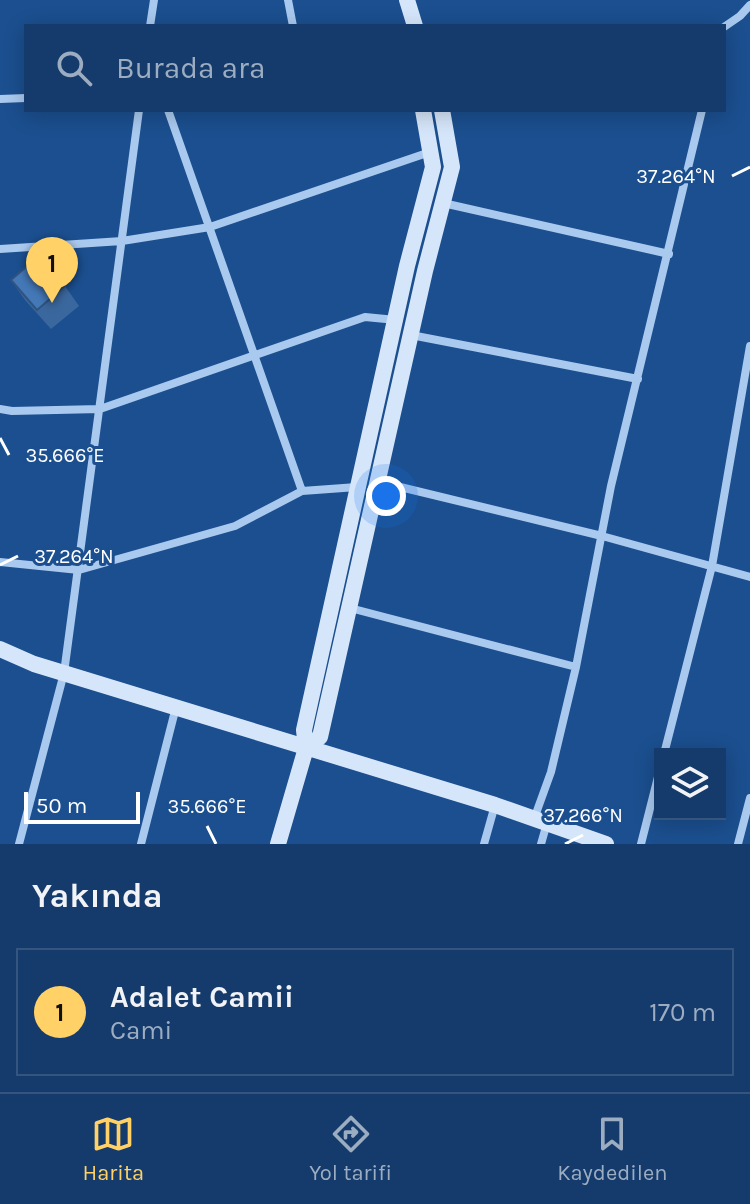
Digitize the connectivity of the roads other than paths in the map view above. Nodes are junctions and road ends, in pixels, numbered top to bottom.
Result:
1 (154, 0) edge
2 (288, 0) edge
3 (407, 0) edge
4 (750, 5) edge
5 (150, 24) edge
6 (293, 24) edge
7 (415, 24) edge
8 (726, 26) edge
9 (24, 98) edge
10 (0, 99) edge
11 (139, 112) edge
12 (169, 112) edge
13 (423, 112) edge
14 (442, 112) edge
15 (702, 112) edge
16 (430, 152) junction
17 (450, 156) junction
18 (443, 203) junction
19 (210, 227) junction
20 (122, 241) junction
21 (0, 249) edge
22 (669, 254) junction
23 (396, 320) junction
24 (411, 336) junction
25 (750, 346) edge
26 (256, 356) junction
27 (638, 379) junction
28 (0, 409) edge
29 (100, 409) junction
30 (378, 486) junction
31 (359, 487) junction
32 (302, 491) junction
33 (602, 536) junction
34 (0, 562) edge
35 (712, 566) junction
36 (79, 570) junction
37 (750, 577) edge
38 (350, 608) junction
39 (0, 649) edge
40 (576, 667) junction
41 (64, 673) junction
42 (176, 707) junction
43 (306, 748) junction
44 (666, 748) edge
45 (654, 793) edge
46 (750, 798) edge
47 (495, 805) junction
48 (541, 821) junction
49 (19, 844) edge
50 (141, 844) edge
51 (278, 844) edge
52 (484, 844) edge
53 (541, 844) edge
54 (606, 844) edge
55 (641, 844) edge
56 (738, 844) edge

1 - 5 street
2 - 6 street
3 - 7 street
4 - 8 street
9 - 10 street
11 - 20 street
12 - 19 street
13 - 16 street
14 - 17 street
15 - 22 street
16 - 17 street
16 - 19 street
16 - 23 street
17 - 18 street
18 - 22 street
18 - 24 street
19 - 20 street
19 - 26 street
20 - 21 street
20 - 29 street
22 - 27 street
23 - 24 street
23 - 26 street
23 - 31 street
24 - 27 street
24 - 30 street
25 - 35 street
26 - 29 street
26 - 32 street
27 - 33 street
28 - 29 street
29 - 36 street
30 - 31 street
30 - 33 street
30 - 38 street
31 - 32 street
31 - 43 street
32 - 36 street
33 - 35 street
33 - 40 street
34 - 36 street
35 - 37 street
35 - 44 street
36 - 41 street
38 - 40 street
38 - 43 street
39 - 41 street
40 - 48 street
41 - 42 street
41 - 49 street
42 - 43 street
42 - 50 street
43 - 47 street
43 - 51 street
45 - 55 street
46 - 56 street
47 - 48 street
47 - 52 street
48 - 53 street
48 - 54 street

